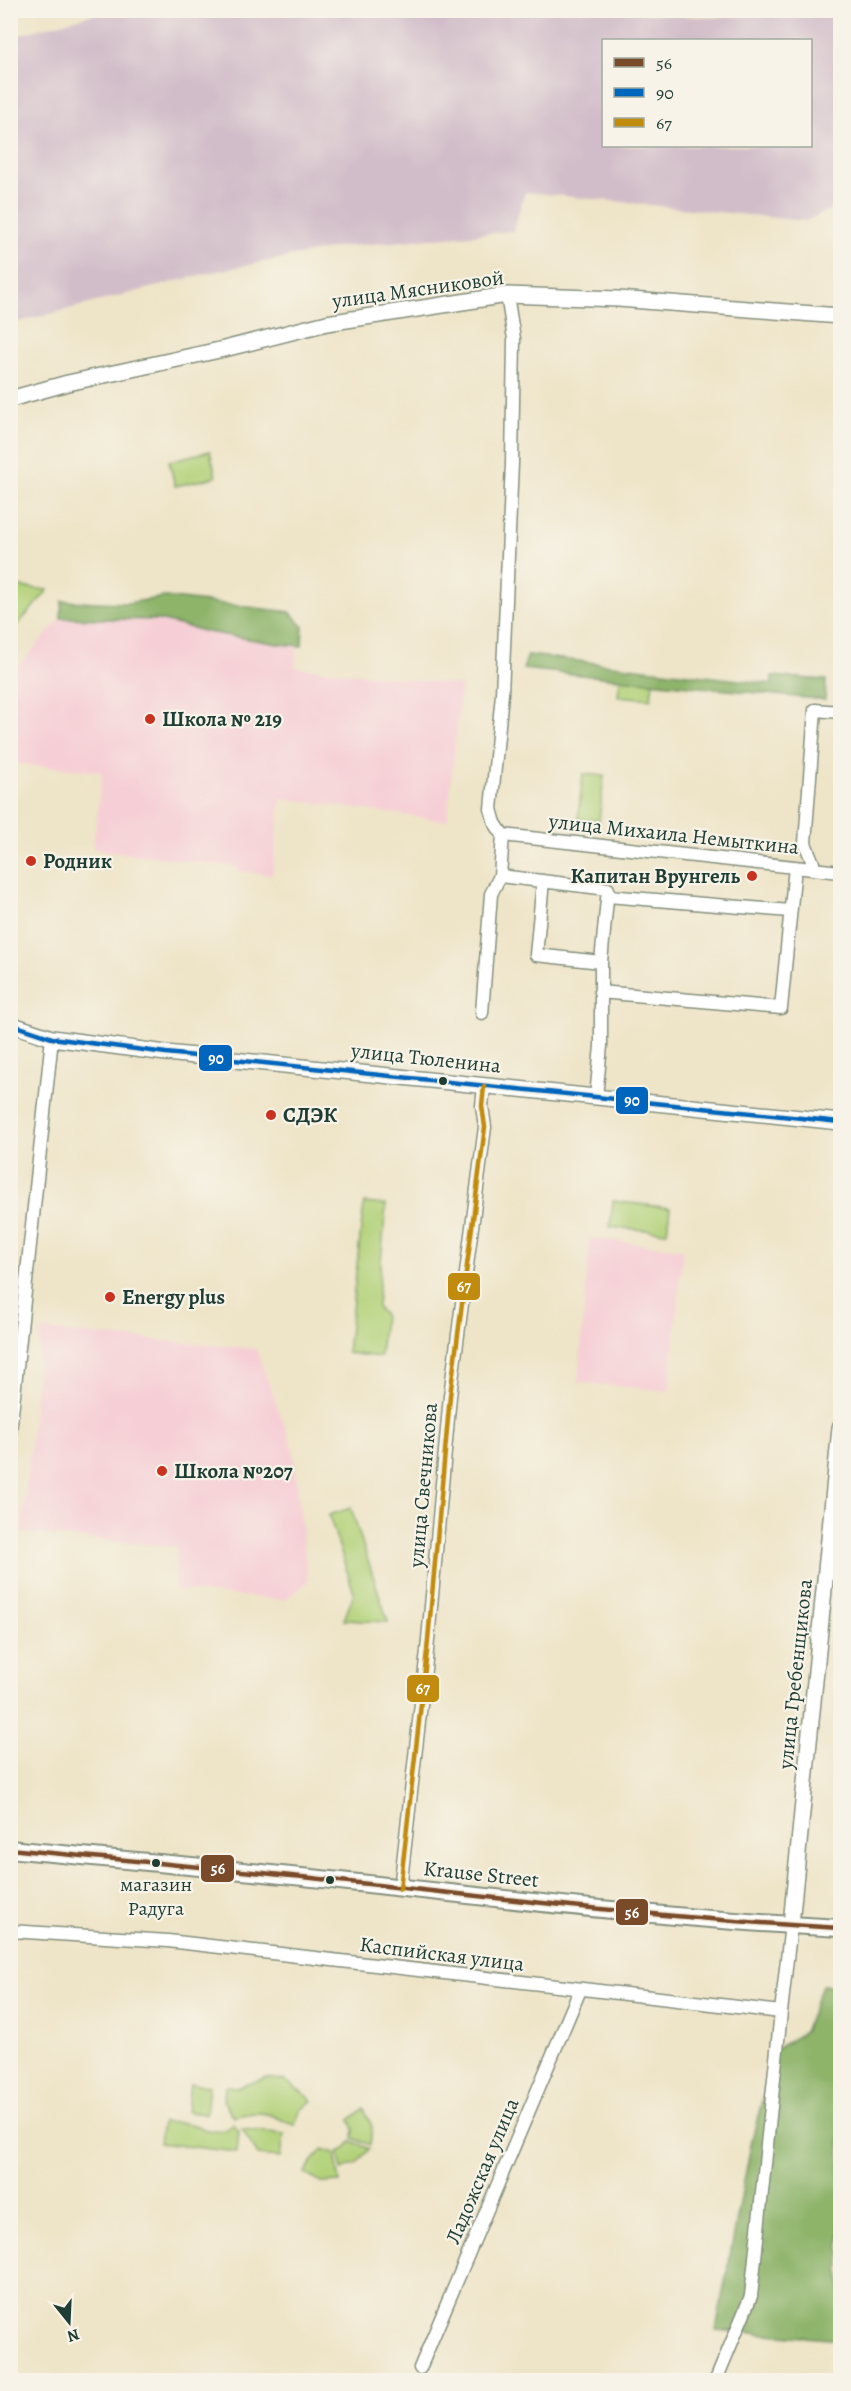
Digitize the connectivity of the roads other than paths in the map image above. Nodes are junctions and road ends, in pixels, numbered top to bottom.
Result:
1 (507, 295) junction
2 (840, 316) edge
3 (10, 399) edge
4 (840, 712) edge
5 (503, 835) junction
6 (813, 863) dead end
7 (795, 867) junction
8 (840, 872) edge
9 (500, 876) junction
10 (543, 881) junction
11 (608, 896) junction
12 (790, 911) junction
13 (601, 962) junction
14 (600, 992) junction
15 (482, 1013) dead end
16 (10, 1024) edge
17 (52, 1038) junction
18 (484, 1086) junction
19 (596, 1097) junction
20 (840, 1122) edge
21 (840, 1428) edge
22 (10, 1432) edge
23 (10, 1849) edge
24 (400, 1889) junction
25 (791, 1924) junction
26 (840, 1928) edge
27 (10, 1931) edge
28 (580, 1990) junction
29 (781, 2012) junction
30 (420, 2368) dead end
31 (716, 2380) edge

1 - 2 street, улица Мясниковой
1 - 3 street, улица Мясниковой
1 - 5 street
4 - 6 street
5 - 7 street, улица Михаила Немыткина
5 - 9 street
7 - 8 street, улица Михаила Немыткина
7 - 12 street
9 - 10 street
9 - 15 street
10 - 11 street
10 - 13 street
11 - 12 street
11 - 13 street
12 - 14 street
13 - 14 street
14 - 19 street
16 - 17 street, улица Тюленина
17 - 18 street, улица Тюленина
17 - 22 street
18 - 19 street, улица Тюленина
18 - 24 street, улица Свечникова
19 - 20 street, улица Тюленина
21 - 25 street, улица Гребенщикова
23 - 24 main road, Krause Street
24 - 25 main road, Krause Street
25 - 26 main road, Krause Street
25 - 29 street
27 - 28 street, Каспийская улица
28 - 29 street, Каспийская улица
28 - 30 street, Ладожская улица
29 - 31 street

